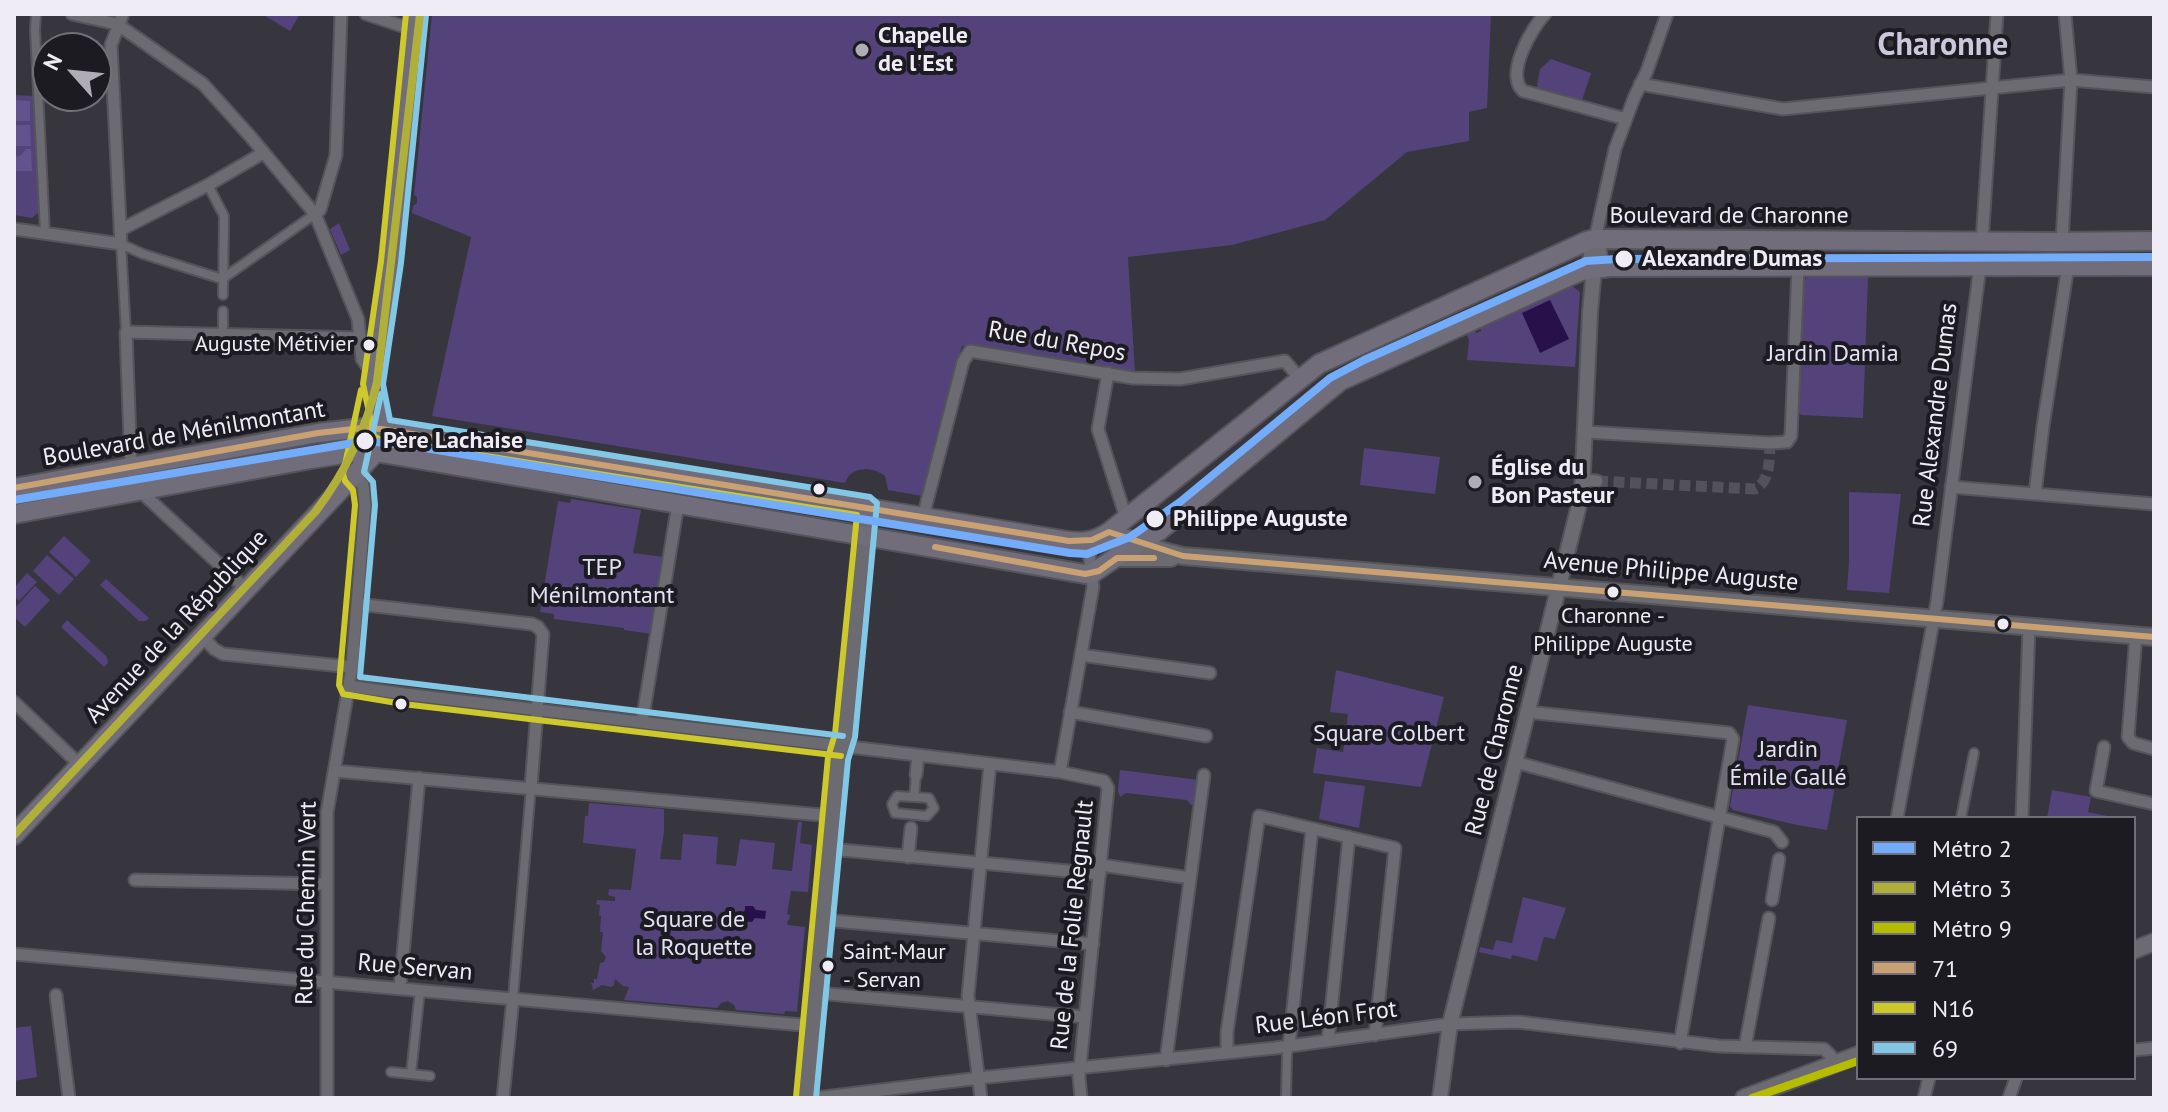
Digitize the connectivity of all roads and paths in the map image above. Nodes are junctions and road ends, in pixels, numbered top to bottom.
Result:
1 (36, 14) edge
2 (72, 14) edge
3 (341, 14) edge
4 (366, 14) edge
5 (1545, 14) edge
6 (1667, 14) edge
7 (1997, 14) edge
8 (2065, 14) edge
9 (120, 19) edge
10 (415, 22) edge
11 (2071, 80) junction
12 (1640, 84) junction
13 (1992, 87) junction
14 (2154, 87) edge
15 (1626, 119) junction
16 (263, 153) junction
17 (208, 185) junction
18 (315, 214) junction
19 (14, 229) edge
20 (120, 230) junction
21 (45, 233) junction
22 (1595, 239) junction
23 (2154, 241) edge
24 (1982, 242) junction
25 (2062, 242) junction
26 (121, 244) junction
27 (1980, 266) junction
28 (2068, 266) junction
29 (2154, 266) edge
30 (1798, 267) junction
31 (1594, 269) junction
32 (222, 279) junction
33 (223, 295) dead end
34 (223, 311) dead end
35 (126, 332) junction
36 (223, 334) junction
37 (360, 338) junction
38 (1329, 359) junction
39 (1108, 373) junction
40 (374, 376) junction
41 (1301, 380) junction
42 (1340, 381) junction
43 (362, 428) junction
44 (381, 429) junction
45 (1586, 432) junction
46 (367, 452) junction
47 (131, 467) junction
48 (353, 475) junction
49 (682, 478) junction
50 (1951, 487) junction
51 (14, 488) edge
52 (140, 491) junction
53 (2035, 494) junction
54 (678, 504) junction
55 (2154, 504) edge
56 (868, 507) junction
57 (14, 514) edge
58 (923, 517) junction
59 (1126, 518) junction
60 (1109, 532) junction
61 (864, 535) junction
62 (1088, 542) junction
63 (1138, 542) junction
64 (1183, 556) junction
65 (1117, 558) junction
66 (1093, 573) junction
67 (1558, 587) junction
68 (246, 589) junction
69 (357, 604) junction
70 (1934, 618) junction
71 (2029, 627) junction
72 (2136, 635) junction
73 (202, 636) junction
74 (2154, 637) edge
75 (1081, 655) junction
76 (352, 667) junction
77 (1210, 673) dead end
78 (349, 686) junction
79 (14, 702) edge
80 (538, 710) junction
81 (1070, 712) junction
82 (1527, 712) junction
83 (642, 722) junction
84 (1206, 736) dead end
85 (842, 746) junction
86 (2104, 747) dead end
87 (2154, 749) edge
88 (1974, 753) dead end
89 (918, 756) junction
90 (1515, 762) junction
91 (990, 764) junction
92 (80, 765) junction
93 (335, 771) junction
94 (1060, 772) junction
95 (916, 775) joint
96 (1204, 775) dead end
97 (419, 778) junction
98 (531, 787) junction
99 (914, 797) junction
100 (2154, 804) edge
101 (912, 815) junction
102 (833, 816) junction
103 (1897, 816) edge
104 (1961, 816) edge
105 (2022, 816) edge
106 (1720, 817) junction
107 (911, 828) joint
108 (1312, 829) junction
109 (14, 835) edge
110 (1349, 837) junction
111 (1782, 842) dead end
112 (830, 849) junction
113 (908, 857) junction
114 (1779, 859) dead end
115 (981, 864) junction
116 (1100, 870) junction
117 (1190, 878) junction
118 (135, 880) dead end
119 (327, 884) junction
120 (1772, 900) dead end
121 (1769, 918) dead end
122 (823, 920) junction
123 (974, 935) junction
124 (1093, 944) junction
125 (14, 954) edge
126 (328, 983) junction
127 (400, 988) junction
128 (420, 990) junction
129 (817, 993) junction
130 (56, 995) dead end
131 (513, 998) junction
132 (969, 1007) junction
133 (1085, 1017) junction
134 (1450, 1024) junction
135 (813, 1026) junction
136 (1375, 1035) junction
137 (1328, 1040) junction
138 (1680, 1043) junction
139 (1289, 1046) junction
140 (1745, 1047) junction
141 (1227, 1052) junction
142 (1856, 1056) edge
143 (1166, 1060) junction
144 (1834, 1063) junction
145 (1080, 1067) junction
146 (391, 1072) dead end
147 (411, 1074) junction
148 (430, 1076) dead end
149 (979, 1078) junction
150 (69, 1098) edge
151 (327, 1098) edge
152 (503, 1098) edge
153 (806, 1098) edge
154 (816, 1098) edge
155 (981, 1098) edge
156 (1081, 1098) edge
157 (1286, 1098) edge
158 (1440, 1098) edge
159 (1744, 1098) edge

1 - 21 street
2 - 9 street
3 - 18 street
4 - 10 street
5 - 15 street
6 - 12 street, Rue de Charonne
7 - 13 street, Rue Alexandre Dumas
8 - 11 street
9 - 16 street
9 - 20 street
10 - 40 main road
11 - 13 street
11 - 14 street
11 - 25 street
12 - 13 street
12 - 15 street, Rue de Charonne
13 - 24 street, Rue Alexandre Dumas
15 - 22 street, Rue de Charonne
16 - 17 street
16 - 18 street
17 - 20 street
17 - 32 street
18 - 32 street
18 - 37 street
19 - 21 street
20 - 26 street
21 - 26 street
22 - 24 main road, Boulevard de Charonne
22 - 31 street, Rue de Charonne
22 - 38 main road, Boulevard de Charonne
23 - 25 main road, Boulevard de Charonne
24 - 25 main road, Boulevard de Charonne
24 - 27 main road, Rue Alexandre Dumas
26 - 32 street
26 - 35 street
27 - 28 main road
27 - 30 main road
27 - 50 street, Rue Alexandre Dumas
28 - 29 main road
28 - 53 street
30 - 31 main road
30 - 45 street
31 - 42 main road
31 - 45 street, Rue de Charonne
32 - 33 street
34 - 36 street
35 - 36 street
35 - 47 street
36 - 37 street
37 - 40 street
38 - 41 main road, Boulevard de Charonne
38 - 42 main road
39 - 41 street, Rue du Repos
39 - 58 street, Rue du Repos
39 - 59 street
40 - 43 main road, Boulevard de Ménilmontant
40 - 44 main road
41 - 59 main road, Boulevard de Charonne
42 - 63 main road
43 - 44 main road, Boulevard de Ménilmontant
43 - 46 main road, Boulevard de Ménilmontant
43 - 47 main road, Boulevard de Ménilmontant
44 - 46 main road
44 - 49 main road, Boulevard de Ménilmontant
45 - 67 street, Rue de Charonne
46 - 48 main road, Avenue de la République
46 - 52 main road, Boulevard de Ménilmontant
46 - 54 main road, Boulevard de Ménilmontant
47 - 51 main road, Boulevard de Ménilmontant
47 - 52 street
48 - 68 main road, Avenue de la République
48 - 69 street, Rue du Chemin Vert
49 - 54 main road
49 - 56 main road, Boulevard de Ménilmontant
50 - 53 street
50 - 70 street, Rue Alexandre Dumas
52 - 57 main road, Boulevard de Ménilmontant
52 - 68 street
53 - 55 street
54 - 61 main road, Boulevard de Ménilmontant
54 - 83 street
56 - 58 main road, Boulevard de Ménilmontant
56 - 61 street
58 - 62 main road, Boulevard de Ménilmontant
59 - 60 main road, Boulevard de Charonne
60 - 62 main road, Boulevard de Charonne
60 - 63 main road, Avenue Philippe Auguste
61 - 66 main road, Boulevard de Ménilmontant
61 - 85 street
62 - 66 street
63 - 64 main road, Avenue Philippe Auguste
63 - 65 main road
64 - 65 main road, Avenue Philippe Auguste
64 - 67 main road, Avenue Philippe Auguste
65 - 66 main road
66 - 75 street
67 - 70 main road, Avenue Philippe Auguste
67 - 82 street, Rue de Charonne
68 - 73 main road, Avenue de la République
69 - 76 street, Rue du Chemin Vert
69 - 80 street
70 - 71 main road, Avenue Philippe Auguste
70 - 103 street, Rue Alexandre Dumas
71 - 72 main road, Avenue Philippe Auguste
71 - 105 street
72 - 74 main road, Avenue Philippe Auguste
72 - 87 street
73 - 76 street
73 - 92 main road, Avenue de la République
75 - 77 street
75 - 81 street
76 - 78 street, Rue du Chemin Vert
78 - 80 street, Rue de la Folie Regnault
78 - 93 street, Rue du Chemin Vert
79 - 92 street
80 - 83 street, Rue de la Folie Regnault
80 - 98 street
81 - 84 street
81 - 94 street
82 - 90 street, Rue de Charonne
82 - 106 street
83 - 85 street, Rue de la Folie Regnault
85 - 89 street, Rue de la Folie Regnault
85 - 102 street
86 - 100 street
88 - 104 street
89 - 91 street, Rue de la Folie Regnault
89 - 95 street
90 - 106 street
90 - 134 street, Rue de Charonne
91 - 94 street, Rue de la Folie Regnault
91 - 115 street
92 - 109 main road, Avenue de la République
93 - 97 street
93 - 119 street, Rue du Chemin Vert
94 - 116 street, Rue de la Folie Regnault
95 - 99 street
96 - 117 street
97 - 98 street
97 - 127 street
98 - 102 street
98 - 131 street
99 - 101 street
99 - 101 street
101 - 107 street
102 - 112 street
106 - 111 street
106 - 138 street
107 - 113 street
108 - 110 street
108 - 139 street
108 - 141 street
110 - 136 street
110 - 137 street
112 - 113 street
112 - 122 street
113 - 115 street
114 - 120 street
115 - 116 street
115 - 123 street
116 - 117 street
116 - 124 street, Rue de la Folie Regnault
117 - 143 street
118 - 119 street
119 - 126 street, Rue du Chemin Vert
121 - 140 street
122 - 123 street
122 - 129 street
123 - 124 street
123 - 132 street
124 - 133 street, Rue de la Folie Regnault
125 - 126 street, Rue Servan
126 - 127 street, Rue Servan
126 - 151 street, Rue du Chemin Vert
127 - 128 street, Rue Servan
128 - 131 street, Rue Servan
128 - 147 street
129 - 132 street
129 - 135 street
130 - 150 street
131 - 135 street, Rue Servan
131 - 152 street
132 - 133 street
132 - 149 street
133 - 145 street, Rue de la Folie Regnault
134 - 136 street, Rue Léon Frot
134 - 138 street, Rue Léon Frot
134 - 158 street, Rue de Charonne
135 - 153 street
136 - 137 street, Rue Léon Frot
137 - 139 street, Rue Léon Frot
138 - 140 street, Rue Léon Frot
139 - 141 street, Rue Léon Frot
139 - 157 street
140 - 144 street, Rue Léon Frot
141 - 143 street, Rue Léon Frot
142 - 144 main road
143 - 145 street, Rue Léon Frot
144 - 159 main road
145 - 149 street, Rue Léon Frot
145 - 156 street, Rue de la Folie Regnault
146 - 147 street
147 - 148 street
149 - 154 street, Rue Léon Frot
149 - 155 street

